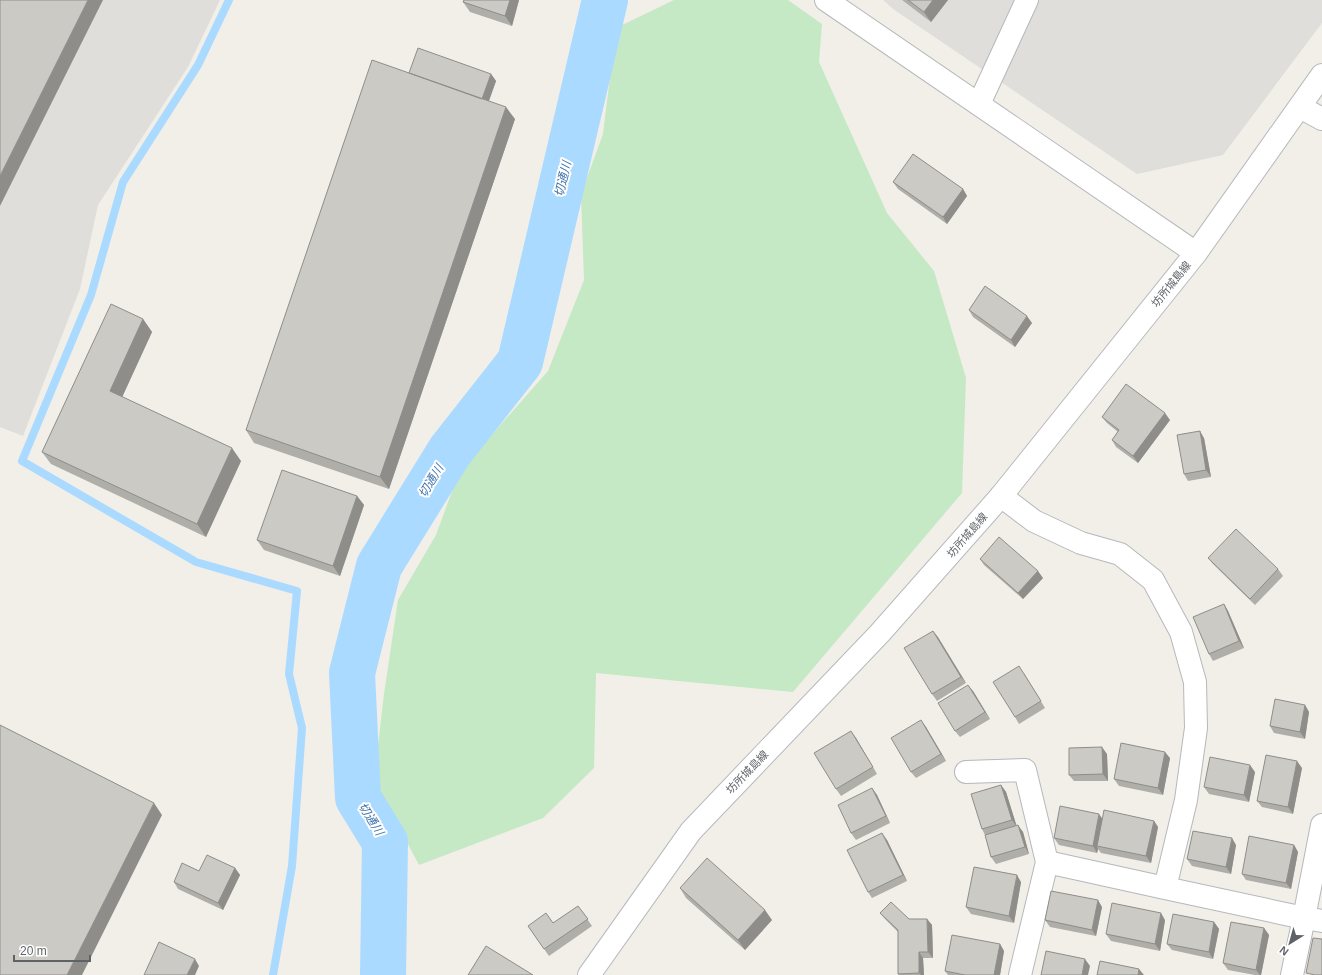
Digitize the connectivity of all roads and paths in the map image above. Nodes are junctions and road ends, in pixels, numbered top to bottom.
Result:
1 (826, 0) edge
2 (1027, 0) edge
3 (1322, 75) edge
4 (979, 104) junction
5 (1300, 107) junction
6 (1322, 119) edge
7 (1196, 253) junction
8 (1001, 496) junction
9 (966, 772) dead end
10 (1322, 825) edge
11 (1048, 862) junction
12 (1165, 888) junction
13 (1313, 919) edge
14 (590, 975) edge
15 (1020, 975) edge
16 (1292, 975) edge

1 - 4 street
2 - 4 street
3 - 5 street, 坊所城島線
4 - 7 street
5 - 6 street
5 - 7 street, 坊所城島線
7 - 8 street, 坊所城島線
8 - 12 street
8 - 14 street, 坊所城島線
9 - 11 street
10 - 13 street
11 - 12 street
11 - 15 street
12 - 13 street
13 - 16 street

